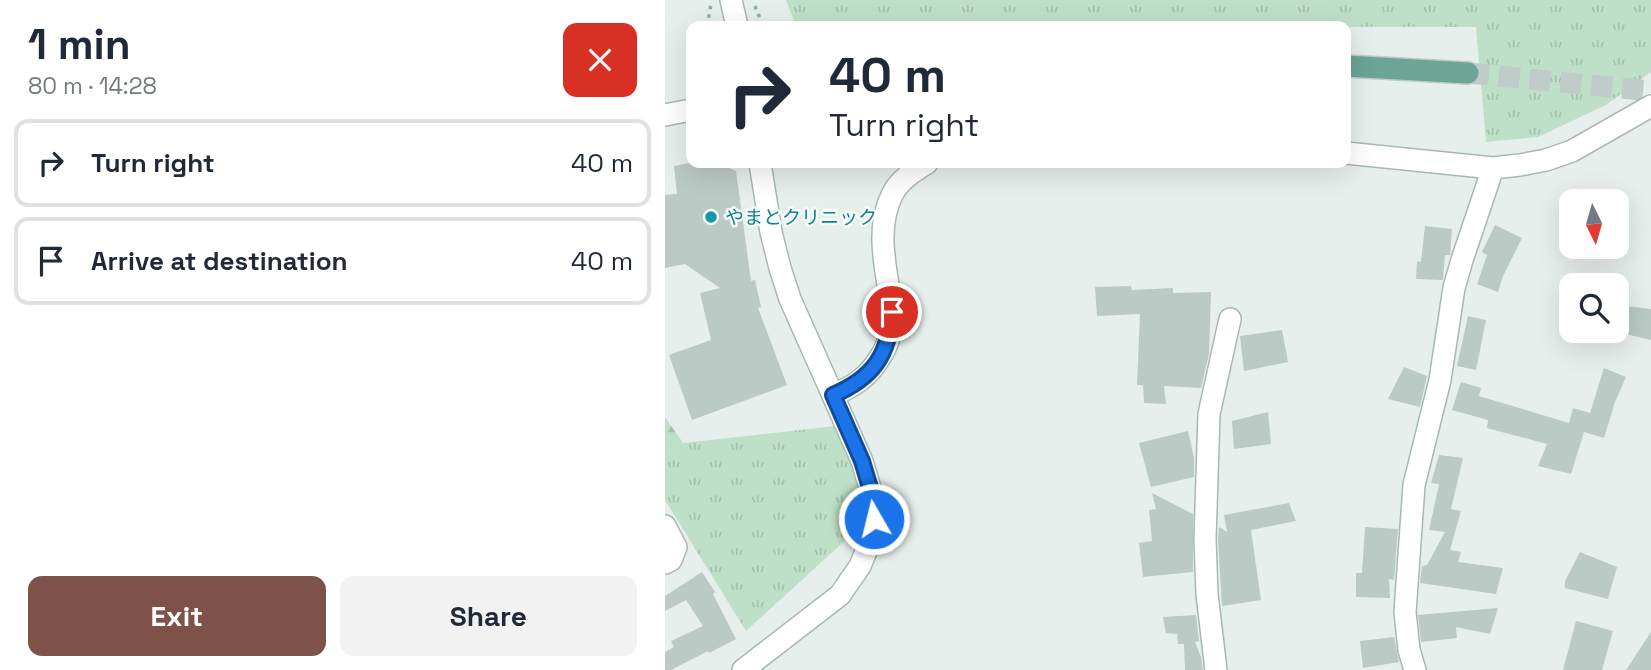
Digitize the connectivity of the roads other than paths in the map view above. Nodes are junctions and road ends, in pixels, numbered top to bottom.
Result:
1 (731, 0) edge
2 (736, 21) edge
3 (1351, 66) edge
4 (1468, 73) tunnel mouth
5 (1651, 106) edge
6 (686, 111) edge
7 (665, 115) edge
8 (1351, 153) edge
9 (1493, 167) junction
10 (761, 168) edge
11 (920, 168) edge
12 (1230, 319) dead end
13 (833, 395) junction
14 (665, 526) edge
15 (665, 563) edge
16 (743, 670) edge
17 (1216, 670) edge
18 (1415, 670) edge

1 - 2 street
3 - 4 main road
5 - 9 street
6 - 7 street
8 - 9 street
9 - 18 street
10 - 13 street
11 - 13 street
12 - 17 street
13 - 16 street
14 - 15 street

